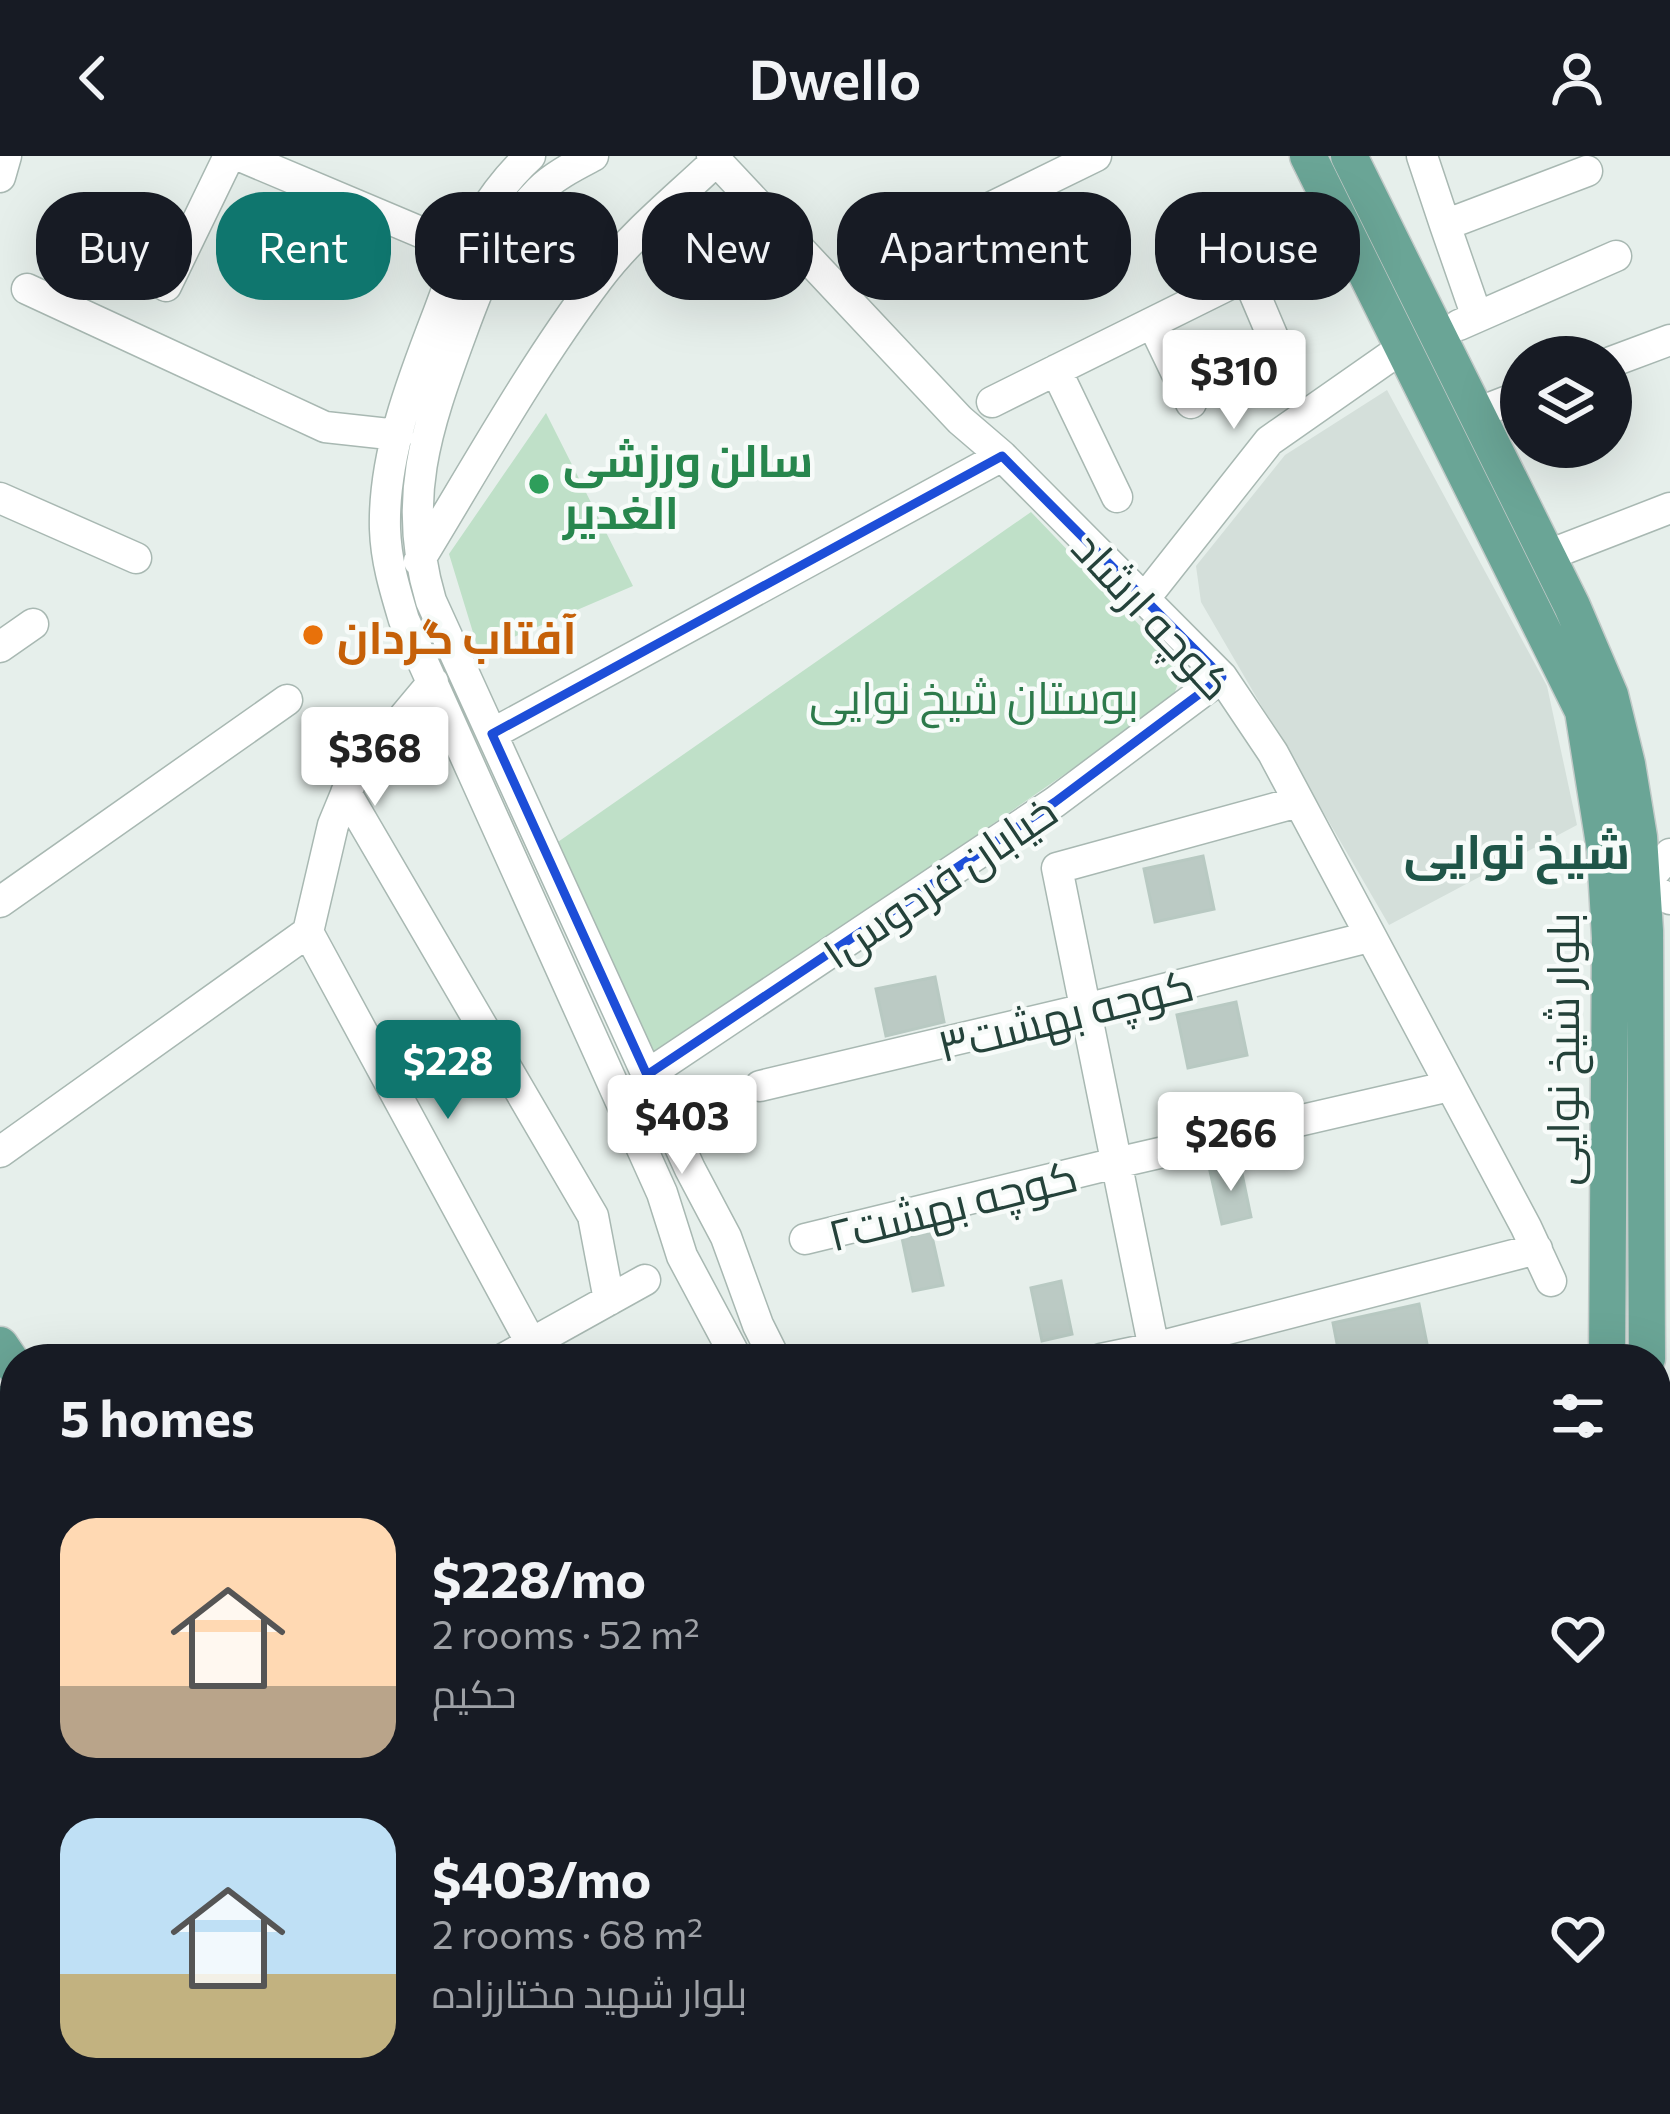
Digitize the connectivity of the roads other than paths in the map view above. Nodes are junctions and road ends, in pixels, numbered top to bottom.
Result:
1 (6, 156) edge
2 (230, 156) edge
3 (240, 156) edge
4 (530, 156) edge
5 (592, 156) edge
6 (1096, 156) edge
7 (1308, 156) edge
8 (1349, 156) edge
9 (1422, 156) edge
10 (714, 158) edge
11 (1587, 171) dead end
12 (0, 177) edge
13 (499, 192) edge
14 (1023, 192) edge
15 (1326, 192) edge
16 (1445, 225) junction
17 (415, 230) edge
18 (192, 233) edge
19 (1616, 256) dead end
20 (1360, 263) edge
21 (27, 290) dead end
22 (444, 300) edge
23 (1200, 300) edge
24 (1257, 300) edge
25 (1477, 317) junction
26 (1153, 324) junction
27 (1437, 335) junction
28 (1670, 340) edge
29 (1402, 348) junction
30 (1278, 349) dead end
31 (1632, 354) edge
32 (1056, 370) junction
33 (992, 402) dead end
34 (1191, 403) dead end
35 (1500, 404) edge
36 (1477, 413) junction
37 (398, 435) junction
38 (1002, 456) junction
39 (1117, 497) dead end
40 (0, 499) edge
41 (1670, 508) edge
42 (1546, 556) junction
43 (136, 558) dead end
44 (419, 562) junction
45 (1145, 598) junction
46 (33, 624) dead end
47 (0, 647) edge
48 (1222, 677) junction
49 (433, 682) junction
50 (287, 700) dead end
51 (492, 734) junction
52 (346, 793) junction
53 (1298, 802) junction
54 (1670, 854) edge
55 (1656, 892) edge
56 (0, 902) edge
57 (308, 932) junction
58 (1370, 937) junction
59 (1085, 1009) junction
60 (1658, 1071) edge
61 (647, 1075) junction
62 (760, 1086) dead end
63 (1450, 1086) junction
64 (0, 1151) edge
65 (1116, 1163) junction
66 (714, 1214) junction
67 (673, 1225) junction
68 (805, 1239) dead end
69 (1537, 1249) junction
70 (734, 1260) junction
71 (645, 1280) junction
72 (695, 1281) junction
73 (1551, 1281) dead end
74 (609, 1300) junction
75 (531, 1343) joint
76 (729, 1344) edge
77 (768, 1344) edge
78 (1153, 1344) edge
79 (1191, 1344) edge
80 (1606, 1344) edge
81 (1648, 1344) edge

1 - 12 street
2 - 18 street
3 - 17 street
4 - 13 street
5 - 44 street
6 - 14 street
7 - 15 main road, بلوار شیخ نوایی
8 - 27 main road, بلوار شیخ نوایی
9 - 16 street
10 - 38 street, کوچه ارشاد
10 - 44 street
11 - 16 street
16 - 25 street
19 - 25 street
20 - 29 main road, بلوار شیخ نوایی
21 - 37 street
22 - 37 street
23 - 26 street
24 - 30 street
25 - 27 street
26 - 32 street
26 - 34 street
27 - 36 main road, بلوار شیخ نوایی
28 - 31 street
29 - 45 street
29 - 80 main road, بلوار شیخ نوایی
32 - 33 street
32 - 39 street
35 - 36 street
36 - 42 main road, بلوار شیخ نوایی
37 - 49 street
38 - 45 street, کوچه ارشاد
38 - 51 street
40 - 43 street
41 - 42 street
42 - 55 main road, بلوار شیخ نوایی
44 - 51 street
45 - 48 street, کوچه ارشاد
46 - 47 street
48 - 53 street, کوچه ارشاد
48 - 61 street, خیابان فردوس۱
49 - 52 street
49 - 67 street
50 - 56 street
51 - 61 street
52 - 57 street
52 - 74 street
53 - 58 street, کوچه ارشاد
53 - 59 street
54 - 55 street
55 - 60 main road, بلوار شیخ نوایی
57 - 64 street
57 - 75 street
58 - 59 street, کوچه بهشت۳
58 - 63 street, کوچه ارشاد
59 - 62 street, کوچه بهشت۳
59 - 65 street
60 - 81 main road, بلوار شیخ نوایی
61 - 66 street
63 - 65 street, کوچه بهشت۲
63 - 69 street, کوچه ارشاد
65 - 68 street, کوچه بهشت۲
65 - 78 street
66 - 67 street
66 - 70 street
67 - 71 street
67 - 72 street
69 - 73 street, کوچه ارشاد
69 - 79 street
70 - 72 street
70 - 77 street
71 - 72 street
71 - 74 street
72 - 76 street
74 - 75 street

